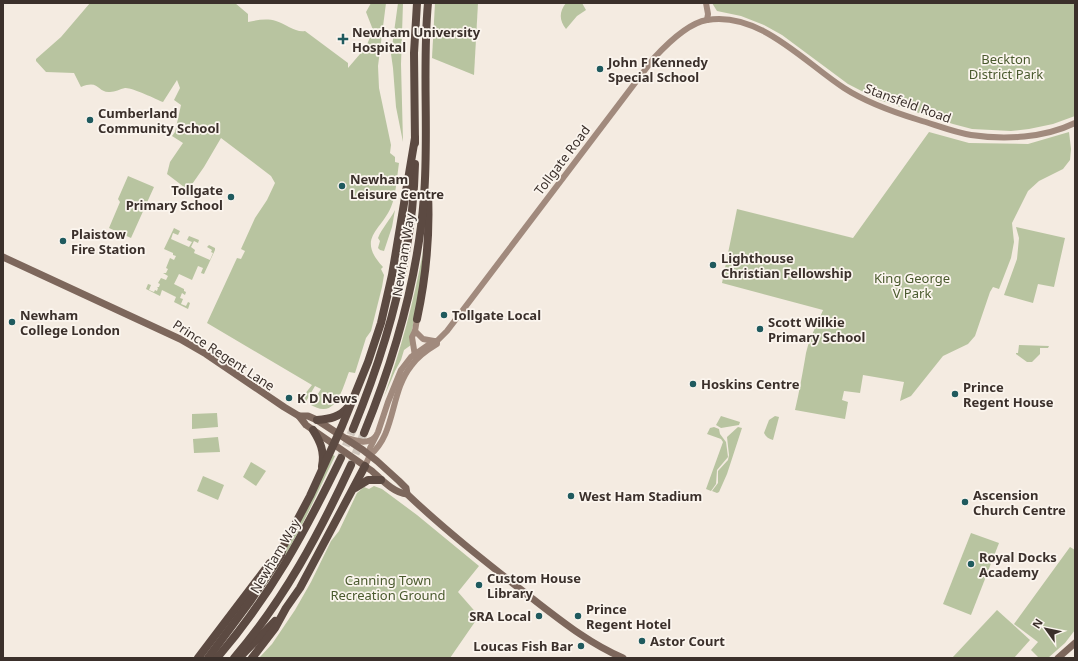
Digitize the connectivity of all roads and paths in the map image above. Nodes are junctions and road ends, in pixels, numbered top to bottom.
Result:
1 (417, 3) edge
2 (428, 3) edge
3 (706, 3) edge
4 (707, 20) junction
5 (1075, 123) edge
6 (415, 138) junction
7 (426, 145) junction
8 (3, 257) edge
9 (417, 319) joint
10 (415, 331) junction
11 (436, 341) junction
12 (415, 357) junction
13 (353, 402) junction
14 (299, 416) junction
15 (317, 420) junction
16 (353, 429) tunnel mouth
17 (312, 430) junction
18 (364, 433) tunnel mouth
19 (342, 436) junction
20 (377, 436) junction
21 (336, 446) junction
22 (370, 455) junction
23 (341, 458) tunnel mouth
24 (358, 464) junction
25 (319, 476) junction
26 (381, 480) junction
27 (353, 490) junction
28 (407, 494) junction
29 (283, 547) junction
30 (286, 608) junction
31 (1075, 643) edge
32 (198, 658) edge
33 (208, 658) edge
34 (217, 658) edge
35 (234, 658) edge
36 (239, 658) edge
37 (252, 658) edge
38 (623, 658) edge
39 (1058, 658) edge

1 - 6 highway, Newham Way
2 - 7 highway, Newham Way
3 - 4 street
4 - 5 street, Stansfeld Road
4 - 11 street, Tollgate Road
6 - 13 highway
6 - 16 highway, Newham Way
7 - 9 highway
7 - 18 highway, Newham Way
8 - 14 main road, Prince Regent Lane
9 - 10 street
10 - 11 street
10 - 12 street
11 - 12 street, Tollgate Road
12 - 20 street, Tollgate Road
12 - 22 street, Tollgate Road
13 - 15 highway
13 - 19 highway
14 - 15 main road, Prince Regent Lane
14 - 17 main road, Prince Regent Lane
15 - 19 main road, Prince Regent Lane
17 - 21 main road, Prince Regent Lane
17 - 25 highway
19 - 20 street
19 - 21 highway
19 - 22 main road, Prince Regent Lane
20 - 22 street, Tollgate Road
21 - 24 main road, Prince Regent Lane
21 - 25 highway
22 - 24 street
22 - 28 main road, Prince Regent Lane
23 - 34 highway, Newham Way
24 - 26 main road, Prince Regent Lane
24 - 27 highway
24 - 35 highway, Newham Way
25 - 29 highway
26 - 27 highway
26 - 28 main road, Prince Regent Lane
27 - 30 highway
28 - 38 main road, Prince Regent Lane
29 - 32 highway
29 - 33 highway
30 - 36 highway
30 - 37 highway
31 - 39 main road

